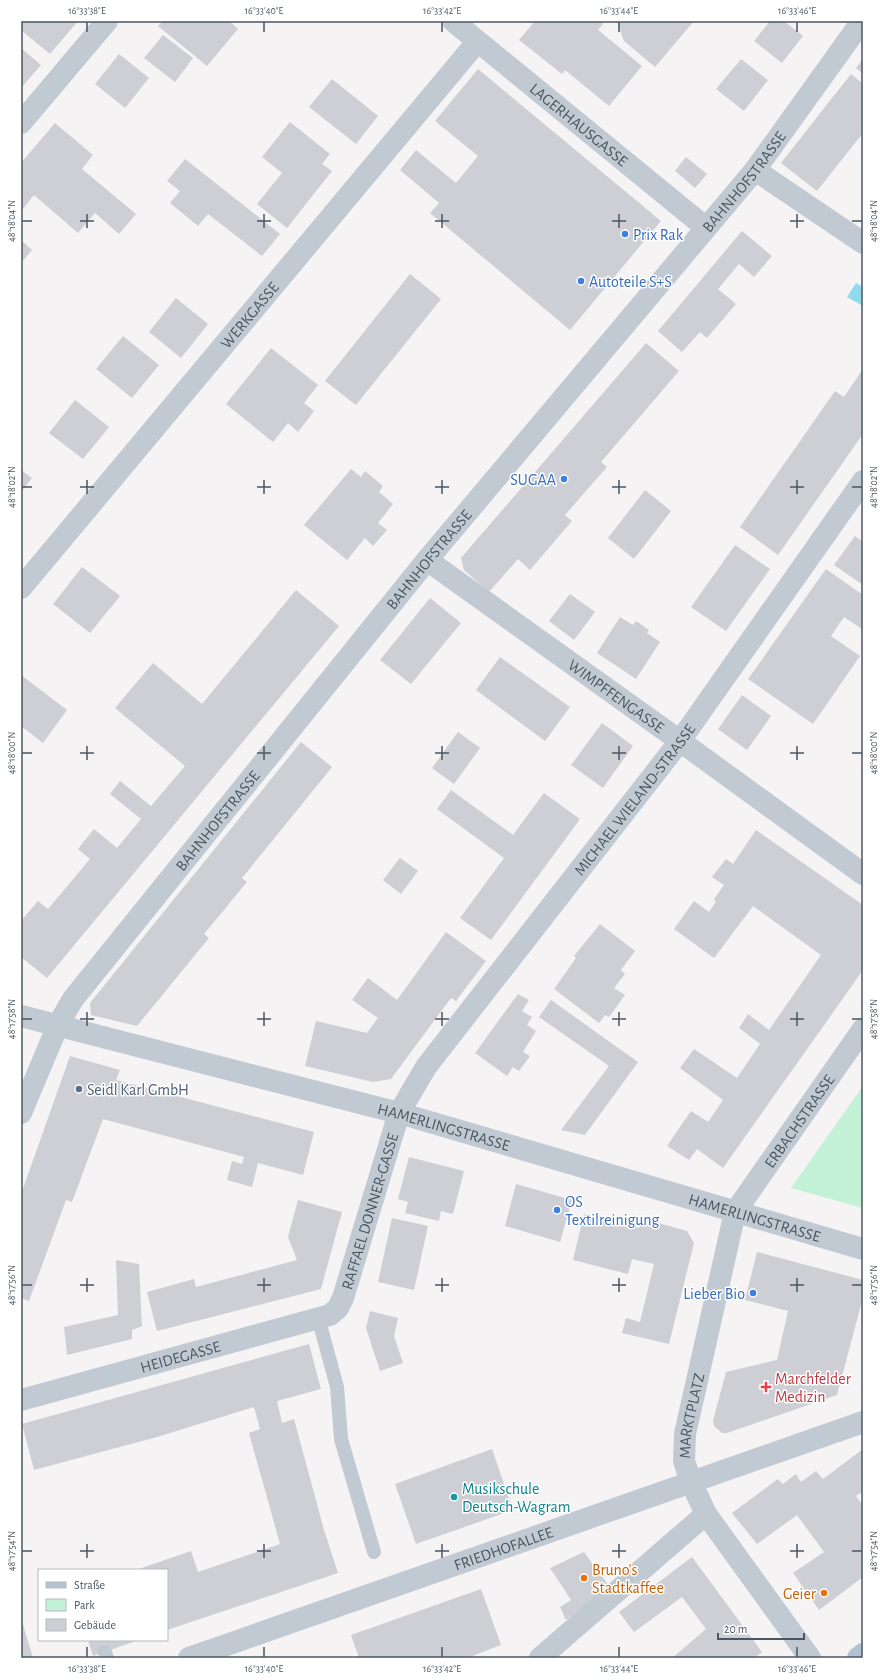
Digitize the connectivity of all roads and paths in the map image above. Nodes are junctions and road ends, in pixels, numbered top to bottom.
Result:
1 (107, 21) edge
2 (453, 21) edge
3 (862, 21) edge
4 (477, 42) junction
5 (21, 123) edge
6 (754, 170) junction
7 (705, 227) junction
8 (863, 243) edge
9 (863, 481) edge
10 (427, 560) junction
11 (21, 588) edge
12 (680, 740) junction
13 (863, 874) edge
14 (21, 1016) edge
15 (58, 1025) junction
16 (863, 1029) edge
17 (21, 1113) edge
18 (399, 1113) junction
19 (735, 1212) junction
20 (863, 1249) edge
21 (338, 1308) joint
22 (318, 1317) junction
23 (21, 1400) edge
24 (863, 1422) edge
25 (691, 1482) junction
26 (706, 1514) junction
27 (374, 1552) dead end
28 (863, 1654) edge
29 (189, 1658) edge
30 (540, 1658) edge
31 (810, 1658) edge
32 (858, 1658) edge

1 - 5 street
2 - 4 street, LAGERHAUSGASSE
3 - 6 street, BAHNHOFSTRASSE
4 - 7 street, LAGERHAUSGASSE
4 - 11 street, WERKGASSE
6 - 7 street, BAHNHOFSTRASSE
6 - 8 street
7 - 10 street, BAHNHOFSTRASSE
9 - 12 street, MICHAEL WIELAND-STRASSE
10 - 12 street, WIMPFFENGASSE
10 - 15 street, BAHNHOFSTRASSE
12 - 13 street, WIMPFFENGASSE
12 - 18 street, MICHAEL WIELAND-STRASSE
14 - 15 street, HAMERLINGSTRASSE
15 - 17 street, BAHNHOFSTRASSE
15 - 18 street, HAMERLINGSTRASSE
16 - 19 street, ERBACHSTRASSE
18 - 19 street, HAMERLINGSTRASSE
18 - 21 street, RAFFAEL DONNER-GASSE
19 - 20 street, HAMERLINGSTRASSE
19 - 25 street, MARKTPLATZ
21 - 22 street, HEIDEGASSE
22 - 23 street, HEIDEGASSE
22 - 27 lane
24 - 25 street, FRIEDHOFALLEE
25 - 26 street, MARKTPLATZ
25 - 29 street, FRIEDHOFALLEE
26 - 30 street
26 - 31 street, MARKTPLATZ
28 - 32 main road

